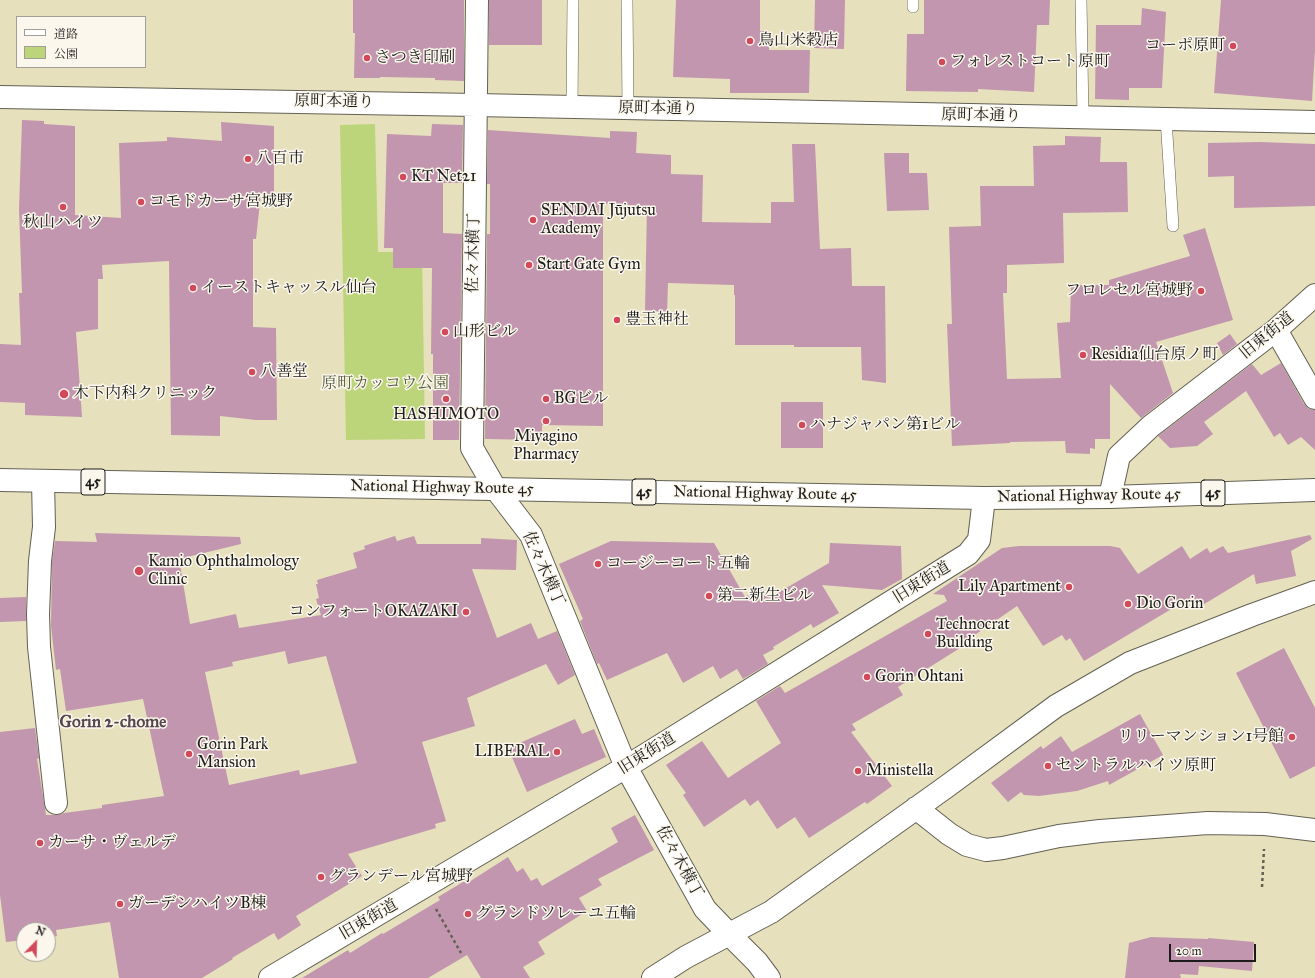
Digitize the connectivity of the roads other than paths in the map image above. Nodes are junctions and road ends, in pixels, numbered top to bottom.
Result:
1 (477, 0) edge
2 (573, 0) edge
3 (626, 0) edge
4 (1081, 0) edge
5 (0, 97) edge
6 (476, 105) junction
7 (572, 107) junction
8 (628, 108) junction
9 (1083, 118) junction
10 (1166, 119) junction
11 (1315, 122) edge
12 (1173, 226) dead end
13 (1315, 295) edge
14 (1276, 330) junction
15 (1315, 398) edge
16 (0, 480) edge
17 (43, 481) junction
18 (495, 488) junction
19 (1315, 490) edge
20 (1110, 497) junction
21 (984, 498) junction
22 (1315, 592) edge
23 (626, 767) junction
24 (56, 803) dead end
25 (916, 808) junction
26 (1315, 830) edge
27 (729, 934) junction
28 (270, 978) edge
29 (653, 978) edge
30 (769, 978) edge

1 - 6 main road, 佐々木横丁
2 - 7 lane
3 - 8 lane
4 - 9 lane
5 - 6 main road, 原町本通り
6 - 7 main road, 原町本通り
6 - 18 main road, 佐々木横丁
7 - 8 main road, 原町本通り
8 - 9 main road, 原町本通り
9 - 10 main road, 原町本通り
10 - 11 main road, 原町本通り
10 - 12 lane
13 - 14 main road, 旧東街道
14 - 15 main road
14 - 20 main road, 旧東街道
16 - 17 main road, National Highway Route 45 / 45
17 - 18 main road, National Highway Route 45 / 45
17 - 24 main road
18 - 21 main road, National Highway Route 45 / 45
18 - 23 main road, 佐々木横丁
19 - 20 main road, National Highway Route 45 / 45
20 - 21 main road, National Highway Route 45 / 45
21 - 23 main road, 旧東街道
22 - 25 main road
23 - 27 main road, 佐々木横丁
23 - 28 main road, 旧東街道
25 - 26 main road
25 - 27 main road
27 - 29 main road
27 - 30 main road, 佐々木横丁

